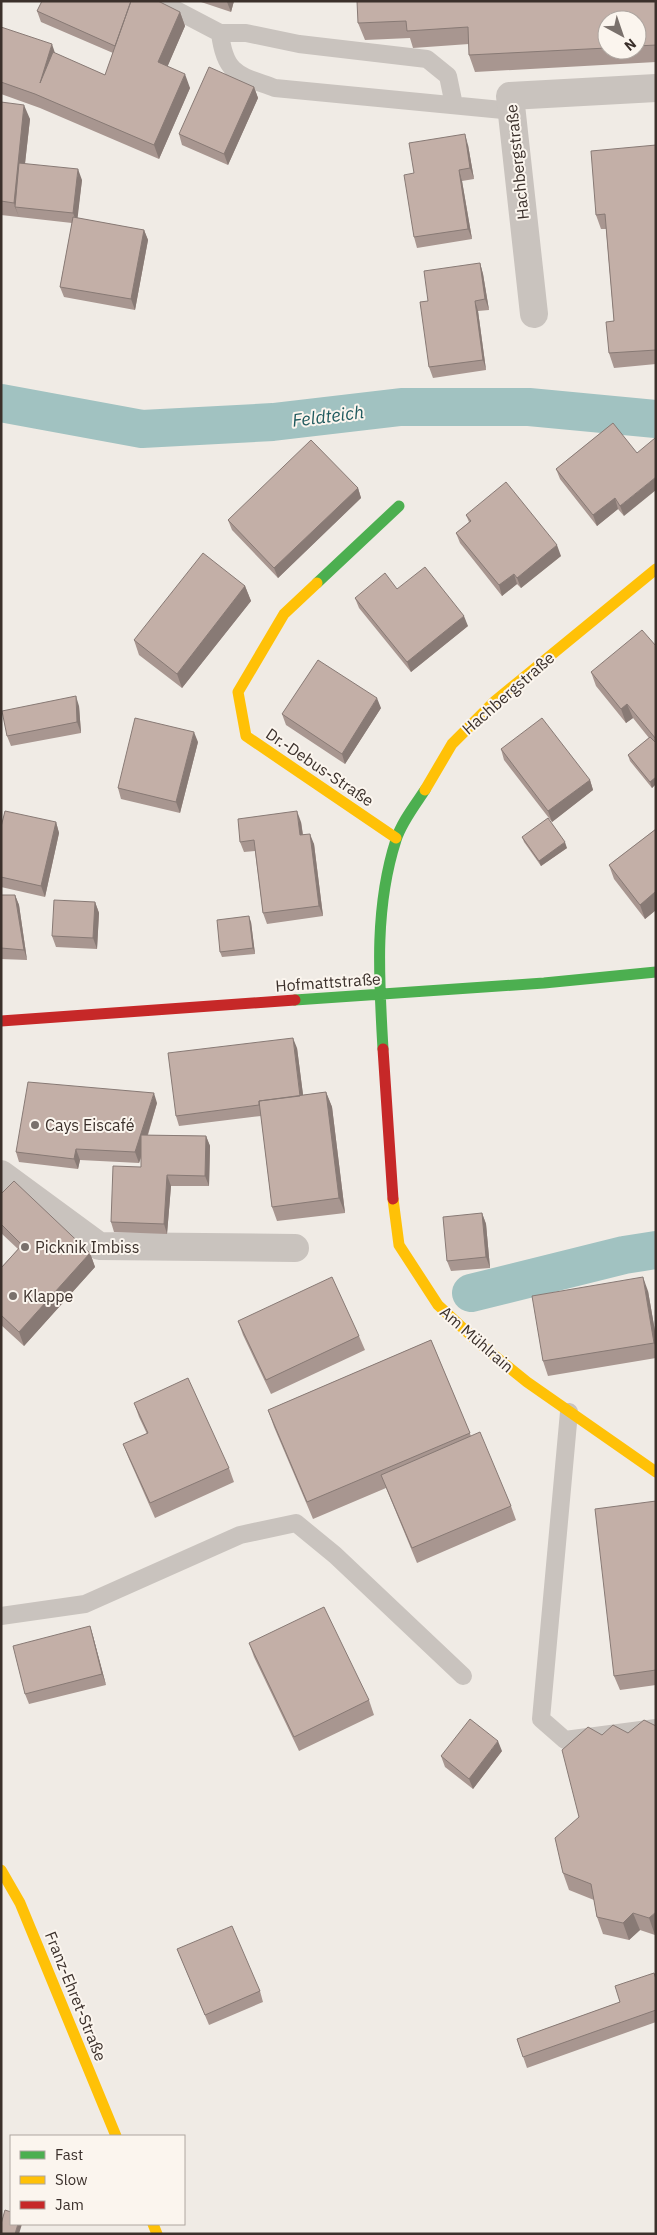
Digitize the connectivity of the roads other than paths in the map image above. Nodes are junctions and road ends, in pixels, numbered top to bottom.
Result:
1 (159, 1) edge
2 (220, 33) junction
3 (656, 88) edge
4 (454, 105) junction
5 (512, 111) junction
6 (534, 314) dead end
7 (398, 506) dead end
8 (656, 569) edge
9 (396, 838) junction
10 (656, 972) edge
11 (380, 995) junction
12 (1, 1021) edge
13 (1, 1174) edge
14 (294, 1248) dead end
15 (569, 1412) junction
16 (656, 1472) edge
17 (1, 1616) edge
18 (463, 1676) dead end
19 (656, 1728) edge
20 (1, 1870) edge
21 (116, 2135) edge

1 - 2 lane
2 - 4 lane
2 - 4 lane
3 - 5 street, Hachbergstraße
4 - 5 lane
5 - 6 street, Hachbergstraße
7 - 9 street, Dr.-Debus-Straße
8 - 9 street, Hachbergstraße
9 - 11 street, Hachbergstraße
10 - 11 street, Hofmattstraße
11 - 12 street, Hofmattstraße
11 - 15 street, Am Mühlrain
13 - 14 street
15 - 16 street, Am Mühlrain
15 - 19 lane
17 - 18 lane
20 - 21 street, Franz-Ehret-Straße

